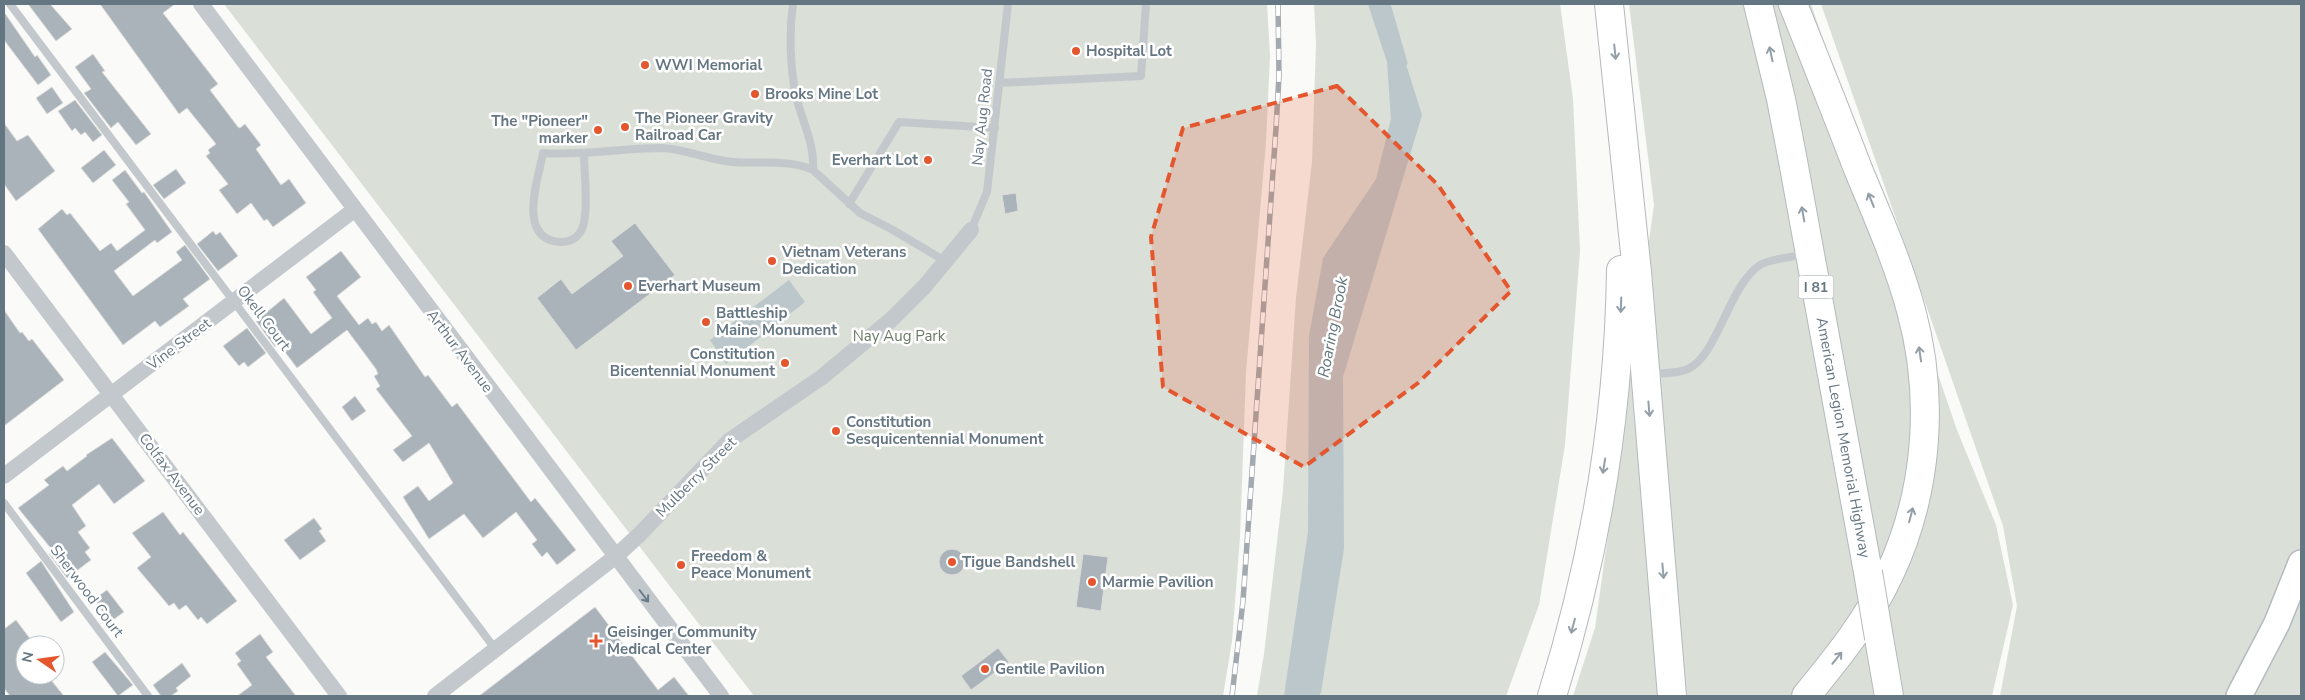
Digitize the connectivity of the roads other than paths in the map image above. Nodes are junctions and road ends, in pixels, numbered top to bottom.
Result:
1 (10, 4) edge
2 (201, 4) edge
3 (793, 4) edge
4 (1008, 4) edge
5 (1146, 4) edge
6 (1610, 4) edge
7 (1758, 4) edge
8 (1793, 4) edge
9 (999, 83) junction
10 (995, 128) junction
11 (1625, 151) junction
12 (584, 153) junction
13 (813, 170) junction
14 (849, 204) junction
15 (354, 210) junction
16 (971, 230) joint
17 (4, 253) edge
18 (1810, 253) junction
19 (945, 261) junction
20 (235, 301) junction
21 (1646, 374) junction
22 (112, 395) junction
23 (4, 476) edge
24 (4, 503) edge
25 (614, 557) junction
26 (2301, 563) edge
27 (496, 650) junction
28 (148, 696) edge
29 (338, 696) edge
30 (435, 696) edge
31 (721, 696) edge
32 (1552, 696) edge
33 (1672, 696) edge
34 (1806, 696) edge
35 (1889, 696) edge
36 (2239, 696) edge

1 - 20 lane, Okell Court
2 - 15 street, Arthur Avenue
3 - 13 lane
4 - 9 lane, Nay Aug Road
5 - 9 lane
6 -> 11 highway
18 -> 7 highway, American Legion Memorial Highway / I 81
34 -> 8 highway
9 - 10 lane, Nay Aug Road
10 - 14 lane
10 - 16 lane, Nay Aug Road
11 - 21 highway
11 -> 32 highway
12 - 12 lane
12 - 13 lane
13 - 14 lane
14 - 19 lane
15 - 20 street, Vine Street
15 - 25 street, Arthur Avenue
16 - 19 street, Mulberry Street
17 - 22 street, Colfax Avenue
18 - 21 lane
18 - 35 highway, American Legion Memorial Highway / I 81, bridge
19 - 25 street, Mulberry Street
20 - 22 street, Vine Street
20 - 27 lane, Okell Court
21 -> 33 highway
22 - 23 street, Vine Street
22 - 29 street, Colfax Avenue
24 - 28 lane, Sherwood Court
25 - 27 street, Mulberry Street
25 -> 31 street, Arthur Avenue
26 - 36 main road
27 - 30 street, Mulberry Street

